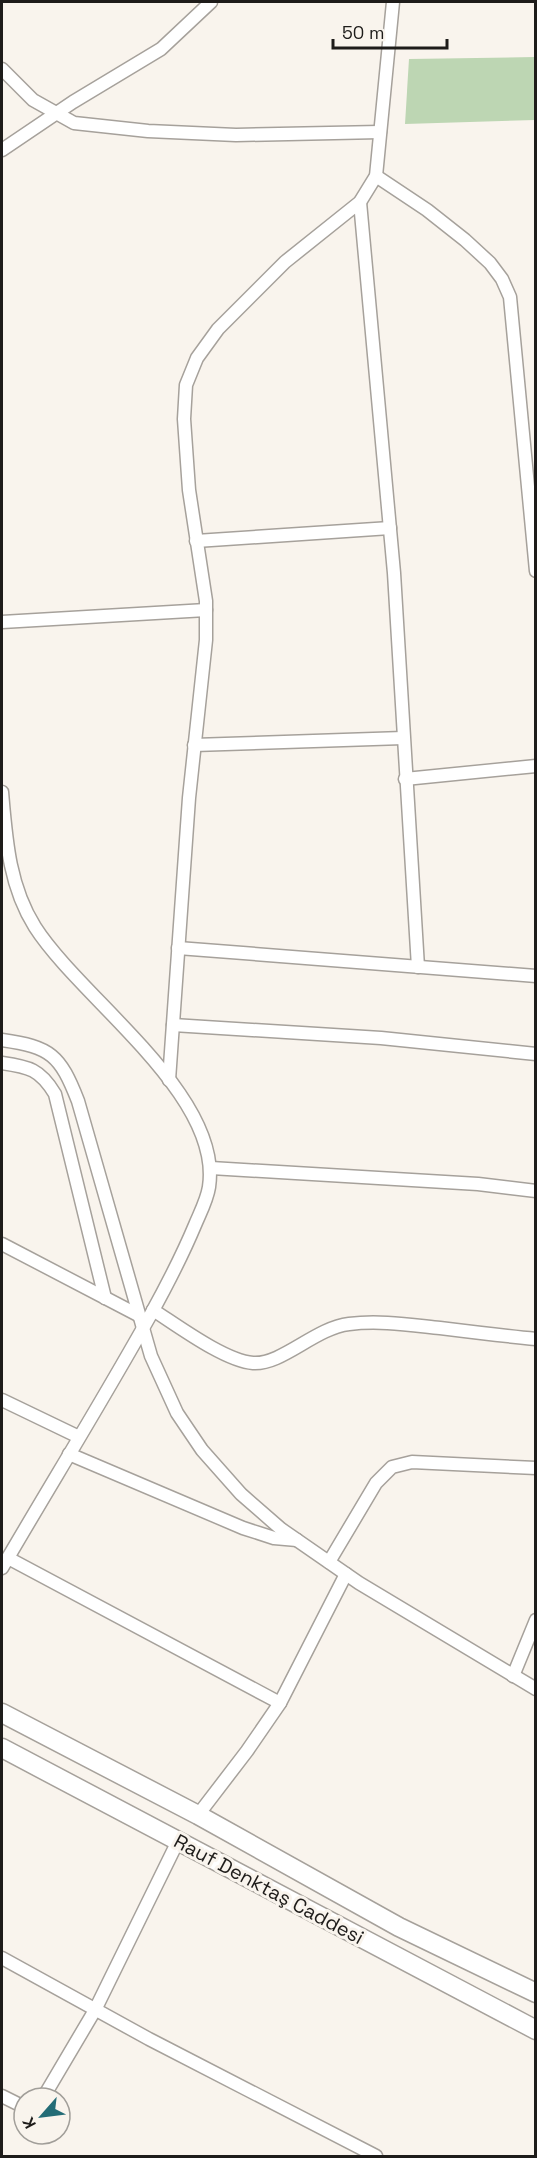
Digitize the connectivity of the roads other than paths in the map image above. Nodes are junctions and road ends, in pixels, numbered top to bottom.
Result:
1 (211, 2) edge
2 (393, 2) edge
3 (2, 69) edge
4 (55, 114) junction
5 (380, 132) junction
6 (2, 150) edge
7 (376, 176) junction
8 (360, 202) junction
9 (390, 528) junction
10 (196, 541) junction
11 (536, 571) edge
12 (206, 610) junction
13 (2, 622) edge
14 (403, 738) junction
15 (194, 745) junction
16 (536, 766) edge
17 (405, 779) junction
18 (2, 792) edge
19 (6, 870) edge
20 (178, 948) junction
21 (418, 967) junction
22 (536, 976) edge
23 (173, 1025) junction
24 (2, 1040) edge
25 (536, 1054) edge
26 (2, 1064) edge
27 (169, 1080) junction
28 (211, 1168) junction
29 (536, 1191) edge
30 (2, 1244) edge
31 (105, 1298) junction
32 (153, 1310) junction
33 (138, 1315) junction
34 (142, 1329) junction
35 (536, 1339) edge
36 (2, 1400) edge
37 (79, 1437) junction
38 (69, 1454) junction
39 (536, 1468) edge
40 (297, 1540) junction
41 (328, 1562) junction
42 (5, 1563) edge
43 (346, 1574) junction
44 (536, 1620) edge
45 (513, 1676) junction
46 (536, 1689) edge
47 (280, 1702) junction
48 (2, 1713) edge
49 (2, 1748) edge
50 (198, 1815) junction
51 (178, 1841) junction
52 (2, 1958) edge
53 (536, 1993) edge
54 (95, 2010) junction
55 (536, 2030) edge
56 (50, 2086) edge
57 (376, 2157) edge

1 - 4 street
2 - 5 street
3 - 4 street
4 - 5 street
4 - 6 street
5 - 7 street
7 - 8 street
7 - 11 street
8 - 9 street
8 - 10 street
9 - 10 street
9 - 14 street
10 - 12 street
12 - 13 street
12 - 15 street
14 - 15 street
14 - 17 street
15 - 20 street
16 - 17 street
17 - 21 street
18 - 19 street
19 - 27 street
20 - 21 street
20 - 23 street
21 - 22 street
23 - 25 street
23 - 27 street
24 - 33 street
26 - 31 street
27 - 28 street
28 - 29 street
28 - 32 street
30 - 31 street
31 - 33 street
32 - 34 street
32 - 35 street
33 - 34 street
34 - 37 street
34 - 40 street
36 - 37 street
37 - 38 street
38 - 40 street
38 - 42 street
39 - 41 street
40 - 41 street
41 - 43 street
42 - 47 street
43 - 45 street
43 - 47 street
44 - 45 street
45 - 46 street
47 - 50 street
48 - 50 main road, Rauf Denktaş Caddesi
49 - 51 main road, Rauf Denktaş Caddesi
50 - 53 main road, Rauf Denktaş Caddesi
51 - 54 street
51 - 55 main road, Rauf Denktaş Caddesi
52 - 54 street
54 - 56 street
54 - 57 street

